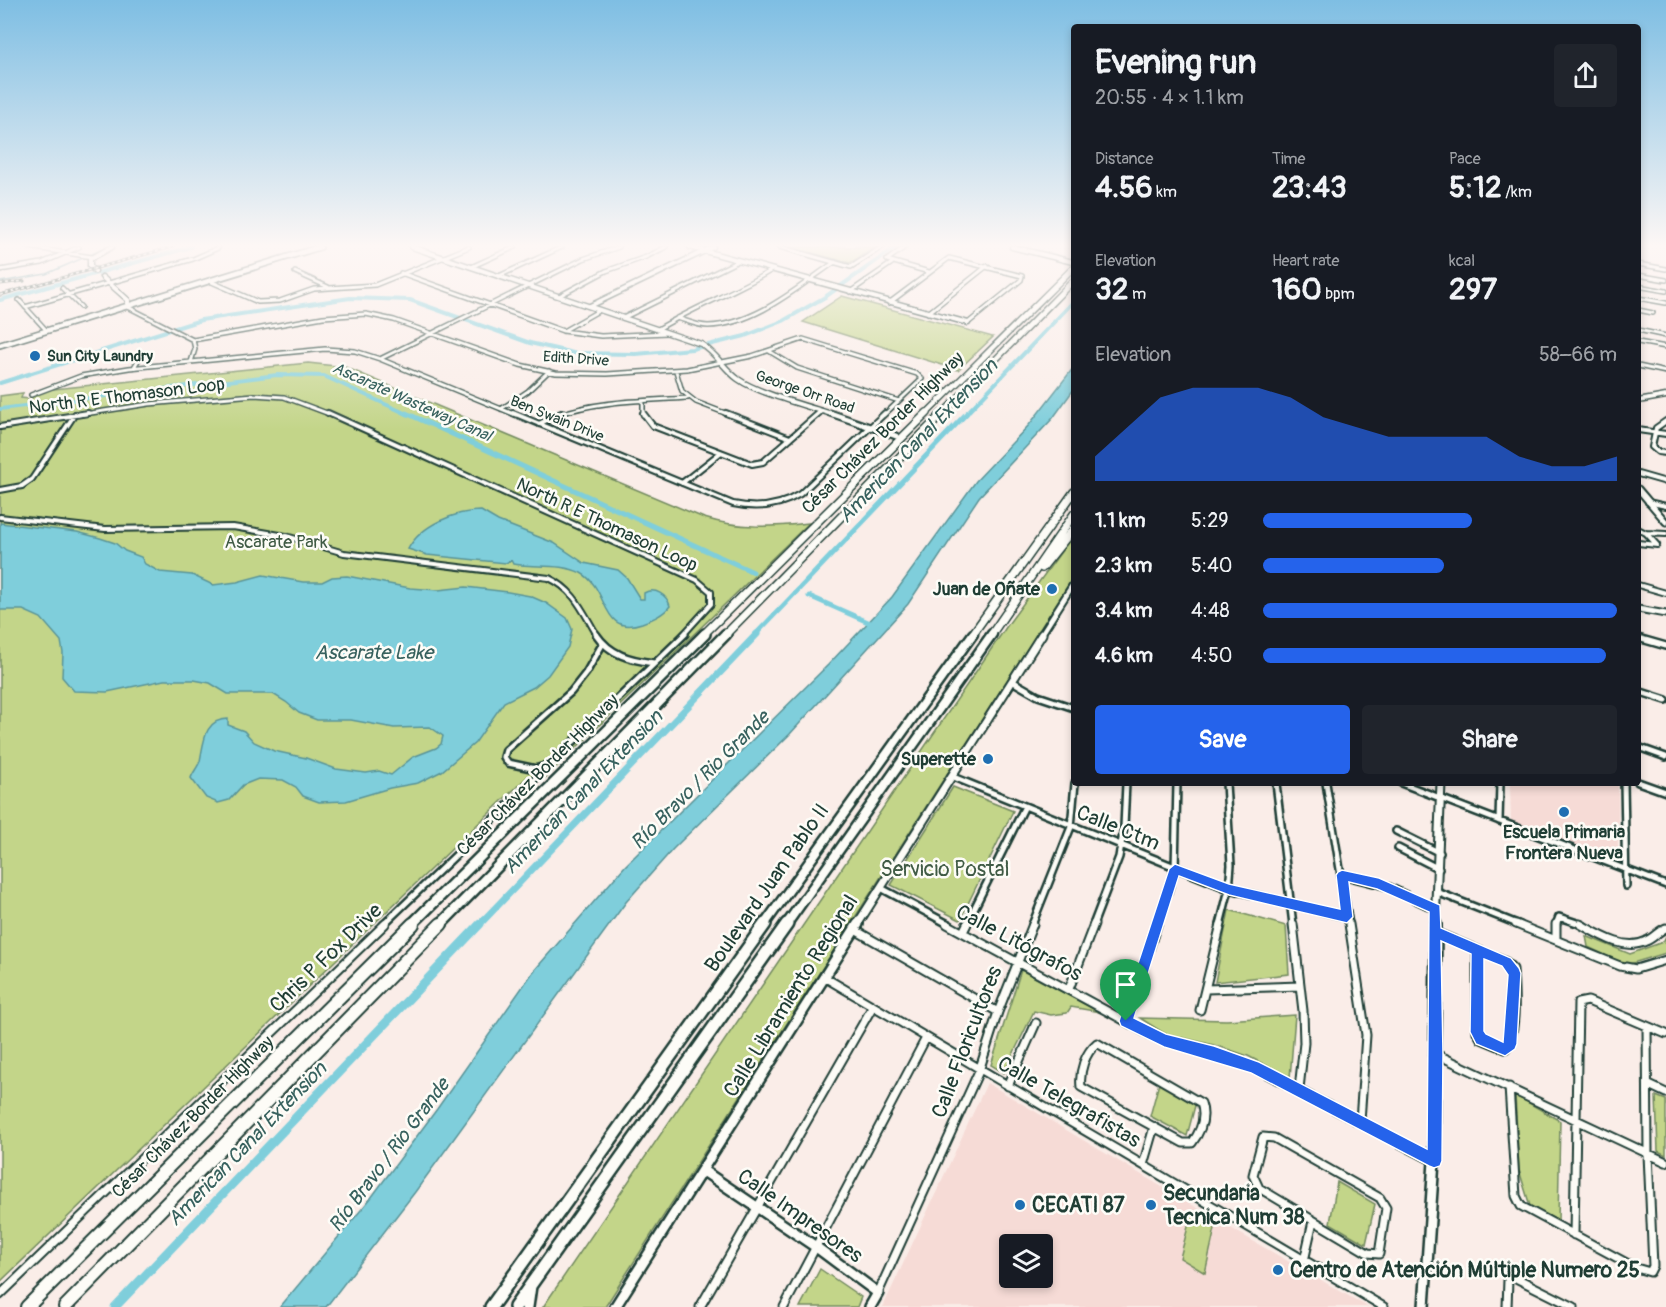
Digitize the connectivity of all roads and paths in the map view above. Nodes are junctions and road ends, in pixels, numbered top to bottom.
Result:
1 (26, 308) edge
2 (118, 308) edge
3 (133, 308) edge
4 (483, 308) edge
5 (498, 308) edge
6 (595, 308) edge
7 (641, 308) edge
8 (693, 308) edge
9 (764, 308) edge
10 (908, 308) edge
11 (934, 308) edge
12 (986, 308) edge
13 (1033, 308) edge
14 (1046, 308) edge
15 (600, 310) junction
16 (1641, 311) edge
17 (928, 313) junction
18 (1653, 313) dead end
19 (623, 318) junction
20 (677, 318) junction
21 (968, 323) joint
22 (658, 329) junction
23 (46, 330) junction
24 (563, 331) junction
25 (1641, 331) edge
26 (668, 333) junction
27 (432, 334) junction
28 (1666, 336) edge
29 (193, 340) junction
30 (1641, 343) edge
31 (0, 344) edge
32 (1666, 348) edge
33 (769, 351) junction
34 (139, 359) dead end
35 (380, 359) junction
36 (191, 362) junction
37 (721, 363) junction
38 (134, 367) junction
39 (1641, 368) edge
40 (549, 371) junction
41 (676, 371) junction
42 (1666, 374) edge
43 (922, 377) joint
44 (31, 395) dead end
45 (1666, 396) edge
46 (688, 398) junction
47 (1641, 400) edge
48 (899, 401) junction
49 (643, 402) junction
50 (501, 409) junction
51 (822, 411) junction
52 (75, 414) junction
53 (1666, 421) edge
54 (539, 424) junction
55 (0, 427) edge
56 (871, 428) junction
57 (1641, 431) edge
58 (1653, 433) junction
59 (1666, 434) edge
60 (896, 436) dead end
61 (790, 438) junction
62 (720, 453) junction
63 (1665, 453) edge
64 (1641, 475) edge
65 (1666, 482) edge
66 (682, 483) junction
67 (0, 490) edge
68 (1641, 493) edge
69 (1071, 496) edge
70 (1648, 502) junction
71 (1071, 503) edge
72 (1666, 506) edge
73 (1060, 511) junction
74 (0, 517) edge
75 (1071, 518) edge
76 (1666, 522) edge
77 (1641, 530) edge
78 (1071, 532) edge
79 (1646, 533) junction
80 (1666, 534) edge
81 (1641, 543) edge
82 (1030, 580) junction
83 (1641, 586) edge
84 (1071, 593) edge
85 (1666, 593) edge
86 (1641, 610) edge
87 (1666, 614) edge
88 (1641, 639) edge
89 (603, 643) junction
90 (1666, 646) edge
91 (654, 663) junction
92 (1012, 681) junction
93 (1641, 692) edge
94 (1666, 700) edge
95 (1071, 707) edge
96 (1641, 748) edge
97 (1666, 757) edge
98 (542, 768) junction
99 (951, 776) junction
100 (1641, 783) edge
101 (1075, 786) edge
102 (1126, 786) edge
103 (1177, 786) edge
104 (1226, 786) edge
105 (1276, 786) edge
106 (1327, 786) edge
107 (1409, 786) edge
108 (1441, 786) edge
109 (1500, 786) edge
110 (1624, 786) edge
111 (1666, 792) edge
112 (1440, 798) junction
113 (1024, 808) junction
114 (1499, 821) junction
115 (1071, 827) junction
116 (1396, 831) dead end
117 (1121, 847) junction
118 (1398, 848) dead end
119 (1440, 853) junction
120 (1175, 869) junction
121 (1439, 869) junction
122 (1626, 870) junction
123 (1342, 875) junction
124 (1666, 885) edge
125 (1626, 886) dead end
126 (881, 888) junction
127 (1229, 889) junction
128 (1437, 892) junction
129 (1290, 904) junction
130 (1435, 909) junction
131 (1347, 917) junction
132 (1666, 928) edge
133 (854, 930) junction
134 (963, 932) junction
135 (1435, 932) junction
136 (1556, 940) junction
137 (1477, 950) junction
138 (1666, 960) edge
139 (1018, 962) junction
140 (824, 977) junction
141 (1300, 986) junction
142 (1070, 989) junction
143 (1206, 989) junction
144 (873, 1006) junction
145 (1200, 1010) dead end
146 (998, 1012) junction
147 (1126, 1021) junction
148 (1036, 1023) dead end
149 (1647, 1026) junction
150 (1666, 1034) edge
151 (926, 1038) junction
152 (1436, 1054) junction
153 (979, 1071) junction
154 (1649, 1085) junction
155 (1008, 1086) junction
156 (1509, 1086) junction
157 (1299, 1089) junction
158 (1666, 1093) edge
159 (1575, 1119) junction
160 (1360, 1121) junction
161 (1154, 1127) junction
162 (1648, 1154) junction
163 (1434, 1161) junction
164 (1666, 1162) edge
165 (1143, 1165) junction
166 (702, 1170) junction
167 (757, 1209) junction
168 (1313, 1221) junction
169 (1574, 1235) junction
170 (816, 1247) junction
171 (1304, 1261) junction
172 (531, 1286) junction
173 (878, 1293) junction
174 (0, 1295) edge
175 (27, 1307) edge
176 (65, 1307) edge
177 (491, 1307) edge
178 (515, 1307) edge
179 (527, 1307) edge
180 (615, 1307) edge
181 (700, 1307) edge
182 (784, 1307) edge
183 (870, 1307) edge
184 (1384, 1307) edge
185 (1424, 1307) edge
186 (1508, 1307) edge
187 (1574, 1307) edge

1 - 23 street
2 - 23 main road
3 - 29 street
4 - 27 street
5 - 24 street
6 - 15 street, George Orr Road
7 - 19 street
8 - 20 street
9 - 20 street
10 - 17 street
11 - 17 street
12 - 21 street
13 - 175 highway, César Chávez Border Highway
14 - 176 highway, César Chávez Border Highway
15 - 19 street, George Orr Road
15 - 24 street
16 - 18 street
17 - 21 street
19 - 22 street, George Orr Road
20 - 22 street
22 - 26 street, George Orr Road
23 - 31 main road
24 - 26 street
25 - 28 street
26 - 37 street, George Orr Road
27 - 29 street, Edith Drive
27 - 35 street
27 - 40 street, Edith Drive
29 - 36 street
30 - 32 street
33 - 37 street, Edith Drive
33 - 43 street, Edith Drive
33 - 48 street
34 - 38 street
35 - 36 street, Ben Swain Drive
35 - 50 street, Ben Swain Drive
36 - 38 street, Ben Swain Drive
37 - 41 street, Edith Drive
37 - 51 street, George Orr Road
38 - 44 street, Ben Swain Drive
39 - 42 street
40 - 41 street, Edith Drive
40 - 50 street
41 - 46 street
43 - 48 street, Ben Swain Drive
45 - 47 street
46 - 49 street
46 - 61 street
48 - 56 street, Ben Swain Drive
49 - 54 street
49 - 62 street
50 - 54 street, Ben Swain Drive
51 - 56 street, George Orr Road
51 - 61 street
52 - 55 street, North R E Thomason Loop
52 - 67 street
52 - 91 street, North R E Thomason Loop
53 - 58 street
54 - 66 street, Ben Swain Drive
56 - 60 street, George Orr Road
56 - 66 street, Ben Swain Drive
57 - 58 street
58 - 59 street
58 - 63 street
61 - 62 street
62 - 66 street
64 - 65 street
68 - 70 street
69 - 73 main road, Boulevard Juan Pablo II
70 - 72 street
70 - 76 street
71 - 73 main road
73 - 177 main road, Boulevard Juan Pablo II
74 - 89 street
75 - 82 main road, Boulevard Juan Pablo II
77 - 79 street
78 - 82 main road
79 - 80 street
79 - 81 street
82 - 172 main road, Boulevard Juan Pablo II
83 - 85 street
84 - 92 street, Calle Libramiento Regional
86 - 87 street
88 - 90 street
89 - 91 street
89 - 98 street
91 - 98 street, North R E Thomason Loop
92 - 95 street
92 - 99 street, Calle Libramiento Regional
93 - 94 street
96 - 97 street
98 - 174 street, Chris P Fox Drive
99 - 113 street, Calle Ctm
99 - 126 street, Calle Libramiento Regional
100 - 111 street
101 - 115 street, Calle Floricultores
102 - 117 street
103 - 120 street
104 - 127 street
105 - 129 street
106 - 123 street
107 - 112 street
108 - 112 street
109 - 114 street
110 - 122 street
112 - 114 street
112 - 119 street
113 - 115 street, Calle Ctm
113 - 134 street
114 - 122 street
115 - 117 street, Calle Ctm
115 - 139 street, Calle Floricultores
116 - 119 street
117 - 120 street, Calle Ctm
117 - 142 street
118 - 121 street
119 - 121 street
120 - 127 street, Calle Ctm
120 - 147 street
121 - 128 street
122 - 124 street
122 - 125 street
123 - 130 street
123 - 131 street
126 - 133 street, Calle Libramiento Regional
126 - 134 street, Calle Litógrafos
127 - 129 street, Calle Ctm
127 - 143 street
128 - 130 street
128 - 136 street
129 - 131 street, Calle Ctm
129 - 141 street
130 - 135 street
131 - 160 street
132 - 136 street
133 - 140 street, Calle Libramiento Regional
133 - 146 street
134 - 139 street, Calle Litógrafos
135 - 137 street
135 - 152 street
136 - 138 street
137 - 137 street
139 - 142 street, Calle Litógrafos
139 - 146 street, Calle Floricultores
140 - 144 street, Calle Telegrafistas
140 - 166 street, Calle Libramiento Regional
141 - 143 street
141 - 157 street
142 - 147 street, Calle Litógrafos
143 - 145 street
144 - 151 street, Calle Telegrafistas
144 - 167 street
146 - 153 street, Calle Floricultores
147 - 157 street, Calle Litógrafos
148 - 155 street
149 - 150 street
149 - 154 street
149 - 159 street
151 - 153 street, Calle Telegrafistas
151 - 170 street
152 - 156 street
152 - 163 street
153 - 155 street, Calle Telegrafistas
153 - 173 street, Calle Floricultores
154 - 158 street
154 - 162 street
155 - 165 street, Calle Telegrafistas
156 - 159 street
156 - 169 street
157 - 160 street, Calle Litógrafos
159 - 162 street
159 - 169 street
160 - 163 street, Calle Litógrafos
161 - 161 street, Calle Telegrafistas
161 - 165 street, Calle Telegrafistas
162 - 164 street
162 - 169 street
163 - 185 street
165 - 171 street, Calle Telegrafistas
166 - 167 street, Calle Impresores
166 - 180 street, Calle Libramiento Regional
167 - 170 street, Calle Impresores
167 - 181 street
168 - 168 street
168 - 171 street
170 - 173 street, Calle Impresores
170 - 182 street
171 - 184 street, Calle Telegrafistas
172 - 178 main road, Boulevard Juan Pablo II
172 - 179 main road
173 - 183 street, Calle Floricultores
186 - 187 street

